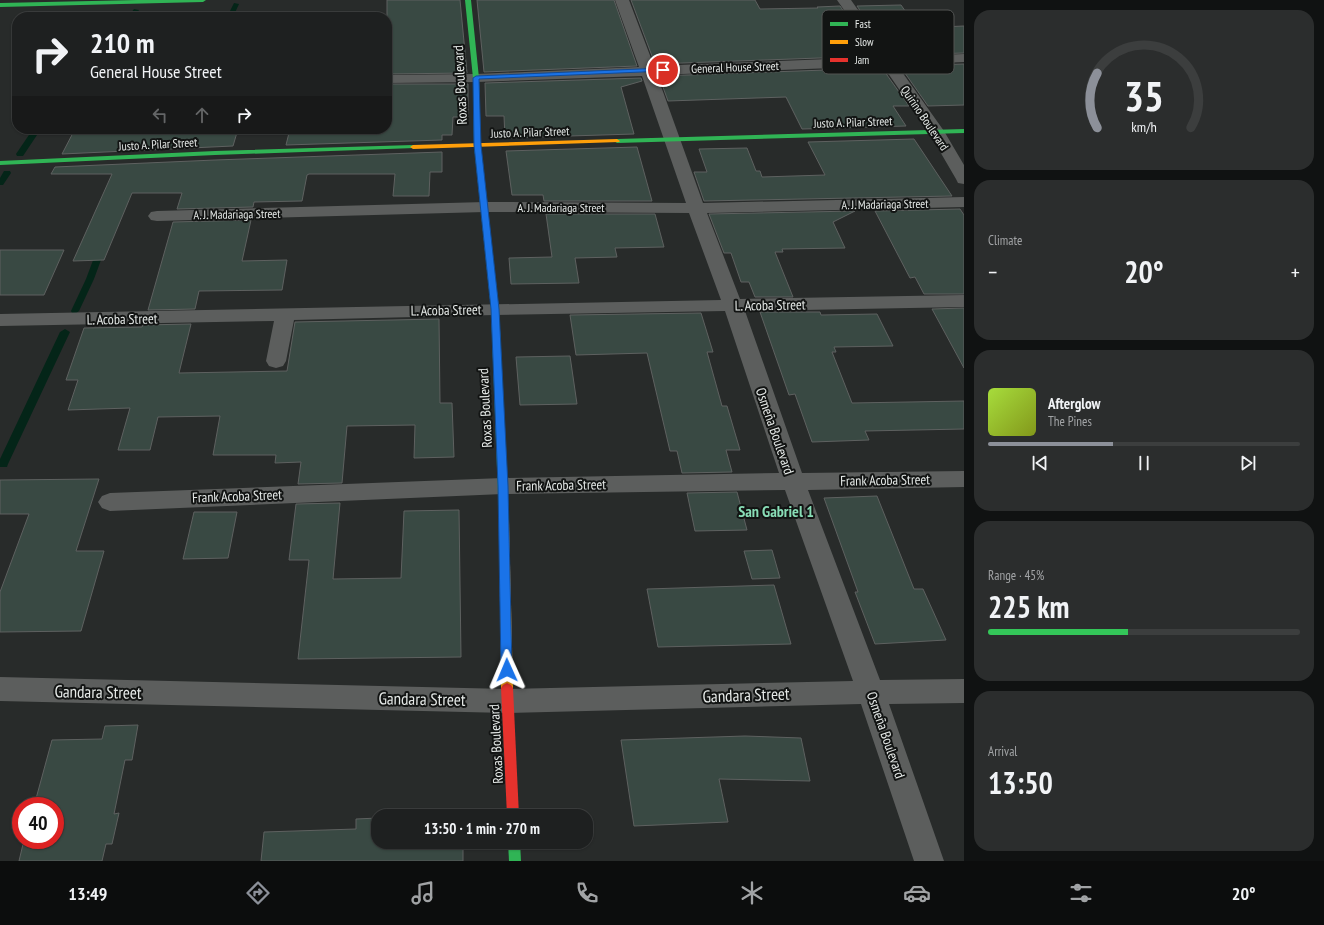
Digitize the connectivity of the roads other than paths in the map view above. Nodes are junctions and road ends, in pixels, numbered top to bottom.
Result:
1 (203, 0) edge
2 (468, 0) edge
3 (622, 0) edge
4 (844, 0) edge
5 (0, 5) edge
6 (851, 10) edge
7 (954, 58) edge
8 (964, 58) edge
9 (822, 63) edge
10 (647, 71) junction
11 (896, 74) edge
12 (476, 78) junction
13 (392, 79) edge
14 (936, 131) junction
15 (964, 131) edge
16 (673, 140) junction
17 (477, 145) junction
18 (0, 163) edge
19 (964, 178) edge
20 (964, 202) edge
21 (485, 207) junction
22 (696, 208) junction
23 (158, 216) dead end
24 (964, 301) edge
25 (733, 306) junction
26 (495, 309) junction
27 (285, 315) junction
28 (0, 320) edge
29 (276, 361) dead end
30 (964, 479) edge
31 (793, 481) junction
32 (503, 486) junction
33 (110, 502) dead end
34 (0, 689) edge
35 (871, 692) junction
36 (964, 692) edge
37 (508, 701) junction
38 (513, 809) edge
39 (514, 849) edge
40 (515, 861) edge
41 (929, 861) edge

1 - 5 street
2 - 12 street, Roxas Boulevard
3 - 10 street, Osmeña Boulevard
4 - 6 street, Quirino Boulevard
7 - 8 street, General House Street
9 - 10 street, General House Street
10 - 12 street, General House Street
10 - 16 street, Osmeña Boulevard
11 - 14 street, Quirino Boulevard
12 - 13 street, General House Street
12 - 17 street, Roxas Boulevard
14 - 15 street, Justo A. Pilar Street
14 - 16 street, Justo A. Pilar Street
14 - 19 street, Quirino Boulevard
16 - 17 street, Justo A. Pilar Street
16 - 22 street, Osmeña Boulevard
17 - 18 street, Justo A. Pilar Street
17 - 21 street, Roxas Boulevard
20 - 22 street, A. J. Madariaga Street
21 - 22 street, A. J. Madariaga Street
21 - 23 street, A. J. Madariaga Street
21 - 26 street, Roxas Boulevard
22 - 25 street, Osmeña Boulevard
24 - 25 street, L. Acoba Street
25 - 26 street, L. Acoba Street
25 - 31 street, Osmeña Boulevard
26 - 27 street, L. Acoba Street
26 - 32 street, Roxas Boulevard
27 - 28 street, L. Acoba Street
27 - 29 street
30 - 31 street, Frank Acoba Street
31 - 32 street, Frank Acoba Street
31 - 35 street, Osmeña Boulevard
32 - 33 street, Frank Acoba Street
32 - 37 street, Roxas Boulevard
34 - 37 street, Gandara Street
35 - 36 street, Gandara Street
35 - 37 street, Gandara Street
35 - 41 street, Osmeña Boulevard
37 - 38 street, Roxas Boulevard
39 - 40 street

